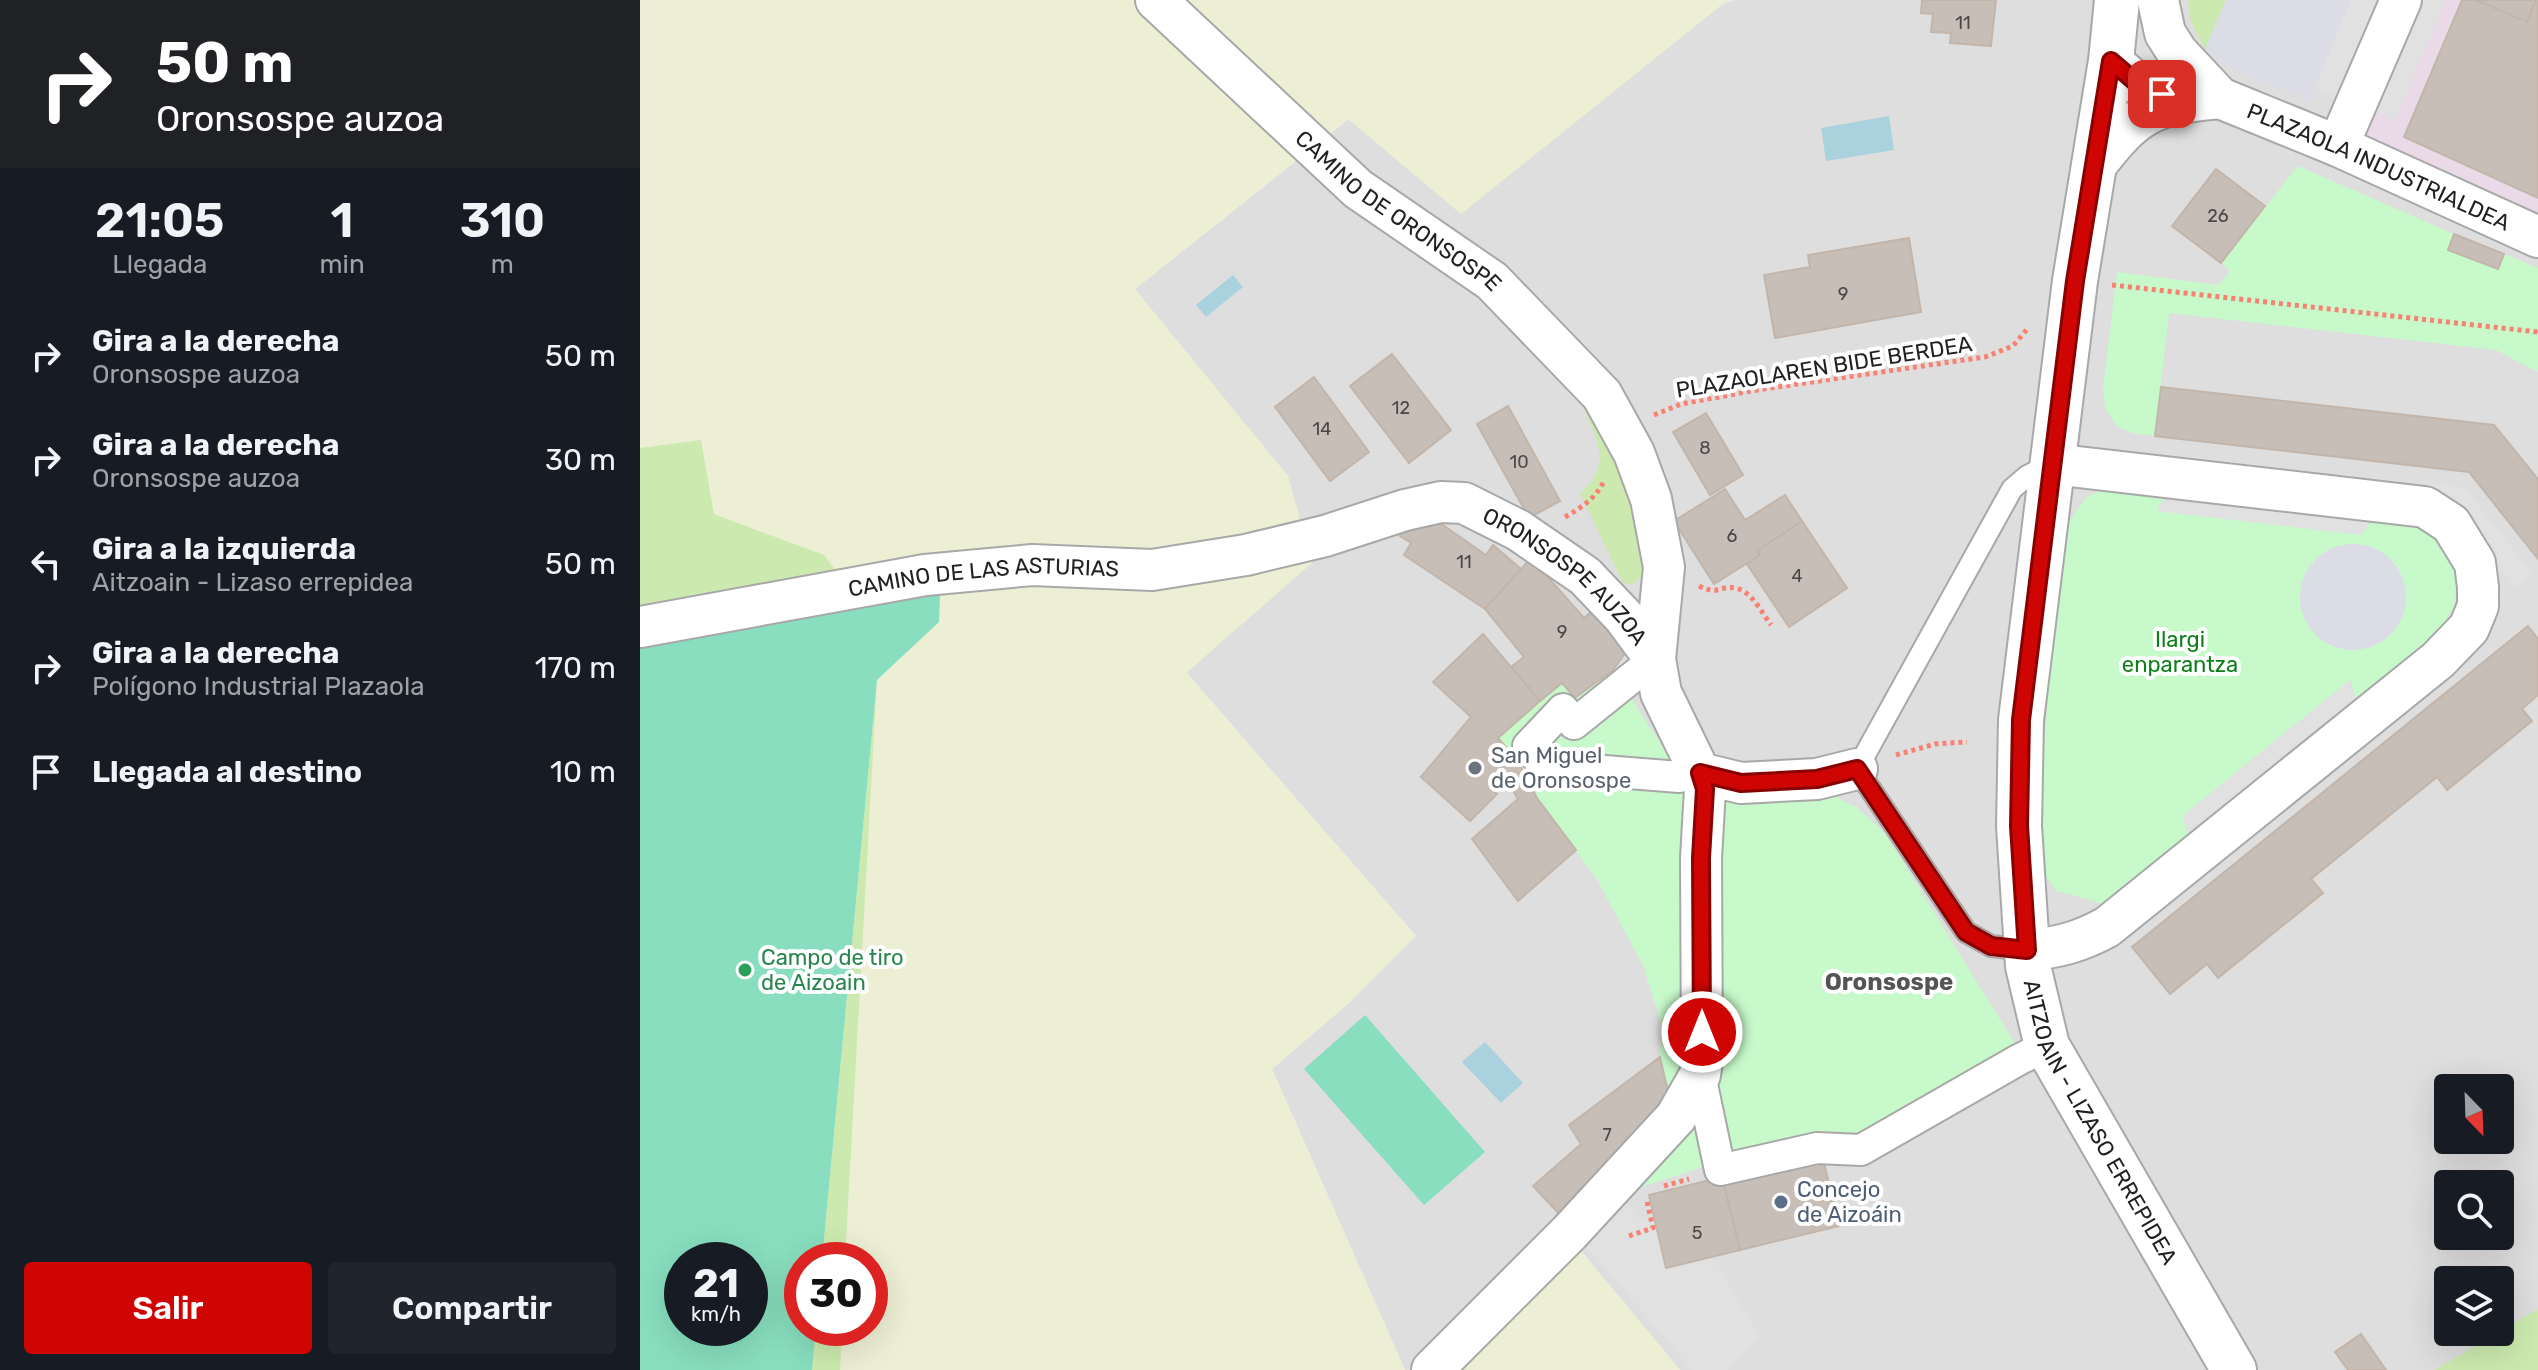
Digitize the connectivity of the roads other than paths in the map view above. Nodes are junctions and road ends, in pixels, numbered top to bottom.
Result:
1 (1156, 0) edge
2 (2117, 0) edge
3 (2158, 0) edge
4 (2401, 0) edge
5 (2111, 54) junction
6 (2195, 87) junction
7 (2338, 146) junction
8 (2093, 169) junction
9 (2538, 237) edge
10 (1626, 435) joint
11 (2052, 464) junction
12 (1325, 536) joint
13 (640, 627) edge
14 (1655, 659) junction
15 (1857, 769) junction
16 (1700, 773) junction
17 (2027, 950) junction
18 (2047, 1046) junction
19 (1700, 1075) junction
20 (1432, 1370) edge
21 (2234, 1370) edge

1 - 10 street, CAMINO DE ORONSOSPE
2 - 5 street, AITZOAIN - LIZASO ERREPIDEA
3 - 6 street
4 - 7 street
5 - 6 street, PLAZAOLA INDUSTRIALDEA
5 - 8 street, AITZOAIN - LIZASO ERREPIDEA
6 - 7 street, PLAZAOLA INDUSTRIALDEA
6 - 8 street
7 - 9 street, PLAZAOLA INDUSTRIALDEA
8 - 11 street, AITZOAIN - LIZASO ERREPIDEA
10 - 14 street, ORONSOSPE AUZOA
11 - 15 lane
11 - 17 street, AITZOAIN - LIZASO ERREPIDEA
11 - 17 street
12 - 13 street, CAMINO DE LAS ASTURIAS
12 - 14 street, ORONSOSPE AUZOA
14 - 16 street, ORONSOSPE AUZOA
14 - 16 street, ORONSOSPE AUZOA
15 - 16 street, ORONSOSPE AUZOA
15 - 17 lane
16 - 19 street, ORONSOSPE AUZOA
17 - 18 street, AITZOAIN - LIZASO ERREPIDEA
18 - 19 street, ORONSOSPE AUZOA
18 - 21 street, AITZOAIN - LIZASO ERREPIDEA
19 - 20 street, ORONSOSPE AUZOA

